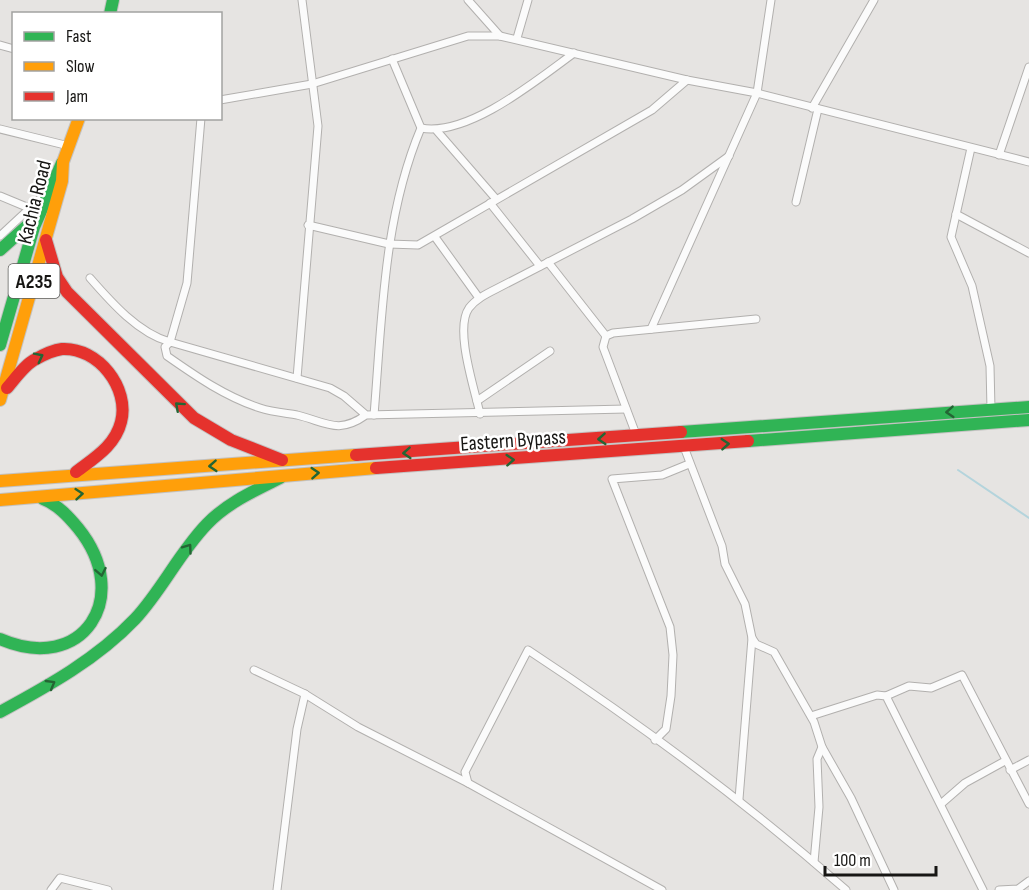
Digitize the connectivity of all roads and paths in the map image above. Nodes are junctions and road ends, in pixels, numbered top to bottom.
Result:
1 (302, 0) edge
2 (468, 0) edge
3 (528, 0) edge
4 (771, 0) edge
5 (874, 0) edge
6 (500, 36) junction
7 (517, 38) junction
8 (574, 53) junction
9 (392, 59) junction
10 (1029, 67) edge
11 (687, 80) junction
12 (312, 84) junction
13 (757, 93) junction
14 (222, 100) edge
15 (815, 108) junction
16 (78, 120) edge
17 (201, 120) edge
18 (422, 128) junction
19 (0, 129) edge
20 (437, 131) junction
21 (69, 146) junction
22 (971, 148) junction
23 (999, 155) junction
24 (729, 156) junction
25 (63, 162) junction
26 (1029, 162) edge
27 (0, 196) edge
28 (493, 201) junction
29 (796, 202) dead end
30 (34, 212) junction
31 (956, 214) junction
32 (308, 225) junction
33 (0, 236) edge
34 (435, 237) junction
35 (46, 240) junction
36 (389, 244) junction
37 (0, 249) edge
38 (1029, 253) edge
39 (544, 264) junction
40 (90, 278) dead end
41 (479, 298) junction
42 (756, 319) dead end
43 (651, 329) junction
44 (606, 336) junction
45 (170, 342) junction
46 (0, 345) edge
47 (550, 351) dead end
48 (297, 378) junction
49 (0, 400) edge
50 (477, 401) junction
51 (1029, 407) edge
52 (626, 409) junction
53 (991, 409) junction
54 (480, 414) junction
55 (370, 415) junction
56 (1029, 420) edge
57 (637, 437) junction
58 (684, 447) junction
59 (286, 461) junction
60 (689, 464) junction
61 (70, 475) junction
62 (284, 475) junction
63 (0, 481) edge
64 (39, 498) junction
65 (0, 500) edge
66 (752, 638) junction
67 (0, 639) edge
68 (255, 670) dead end
69 (305, 694) junction
70 (886, 696) junction
71 (0, 712) edge
72 (811, 716) junction
73 (655, 740) junction
74 (822, 747) junction
75 (1029, 760) edge
76 (1005, 761) junction
77 (1010, 770) junction
78 (468, 783) junction
79 (739, 799) junction
80 (942, 803) junction
81 (1029, 804) edge
82 (814, 862) junction
83 (1029, 881) edge
84 (51, 890) edge
85 (108, 890) edge
86 (277, 890) edge
87 (662, 890) edge
88 (846, 890) edge
89 (894, 890) edge
90 (983, 890) edge
91 (999, 890) edge
92 (1018, 890) edge

1 - 12 street
2 - 6 street
3 - 7 street
4 - 13 street
5 - 15 street
6 - 7 street
6 - 9 street
7 - 8 street
8 - 11 street
8 - 20 street
9 - 12 street
9 - 18 street
10 - 23 street
11 - 13 street
11 - 28 street
12 - 14 street
12 - 32 street
13 - 15 street
13 - 24 street
15 - 22 street
15 - 29 street
16 - 21 highway, Kachia Road / A235
17 - 45 street
18 - 20 street
18 - 36 street
19 - 21 street
20 - 28 street
21 - 25 highway, Kachia Road / A235
22 - 23 street
22 - 31 street
23 - 26 street
24 - 39 street
24 - 43 street
25 - 30 highway, A235
25 - 35 highway, Kachia Road / A235
27 - 30 street
28 - 34 street
28 - 39 street
30 - 33 street
30 - 37 highway
30 - 46 highway, A235
31 - 38 street
31 - 53 street
32 - 36 street
32 - 48 street
34 - 36 street
34 - 41 street
35 - 49 highway, Kachia Road / A235
59 -> 35 highway
36 - 55 street
39 - 41 street
39 - 44 street
40 - 45 street
41 - 50 street
42 - 43 street
43 - 44 street
44 - 52 street
45 - 48 street
45 - 55 street
47 - 50 street
48 - 55 street
49 -> 61 highway
50 - 54 street
51 - 53 highway, Eastern Bypass
52 - 54 street
52 - 57 street
53 -> 57 highway, Eastern Bypass
54 - 55 street
58 -> 56 highway, Eastern Bypass
57 -> 59 highway, Eastern Bypass
58 - 60 street
62 -> 58 highway, Eastern Bypass
59 -> 61 highway, Eastern Bypass
60 - 66 street
60 - 73 street
61 - 63 highway, Eastern Bypass
64 -> 62 highway, Eastern Bypass
71 -> 62 highway
64 - 65 highway, Eastern Bypass
64 -> 67 highway
66 - 72 street
66 - 79 street
68 - 69 street
69 - 78 street
69 - 86 street
70 - 72 street
70 - 76 street
70 - 80 street
72 - 74 street
73 - 78 street
73 - 79 street
74 - 82 street
74 - 89 street
75 - 77 street
76 - 77 street
76 - 80 street
77 - 81 street
78 - 87 street
79 - 82 street
80 - 90 street
82 - 88 street
83 - 92 street
84 - 85 street
91 - 92 street

